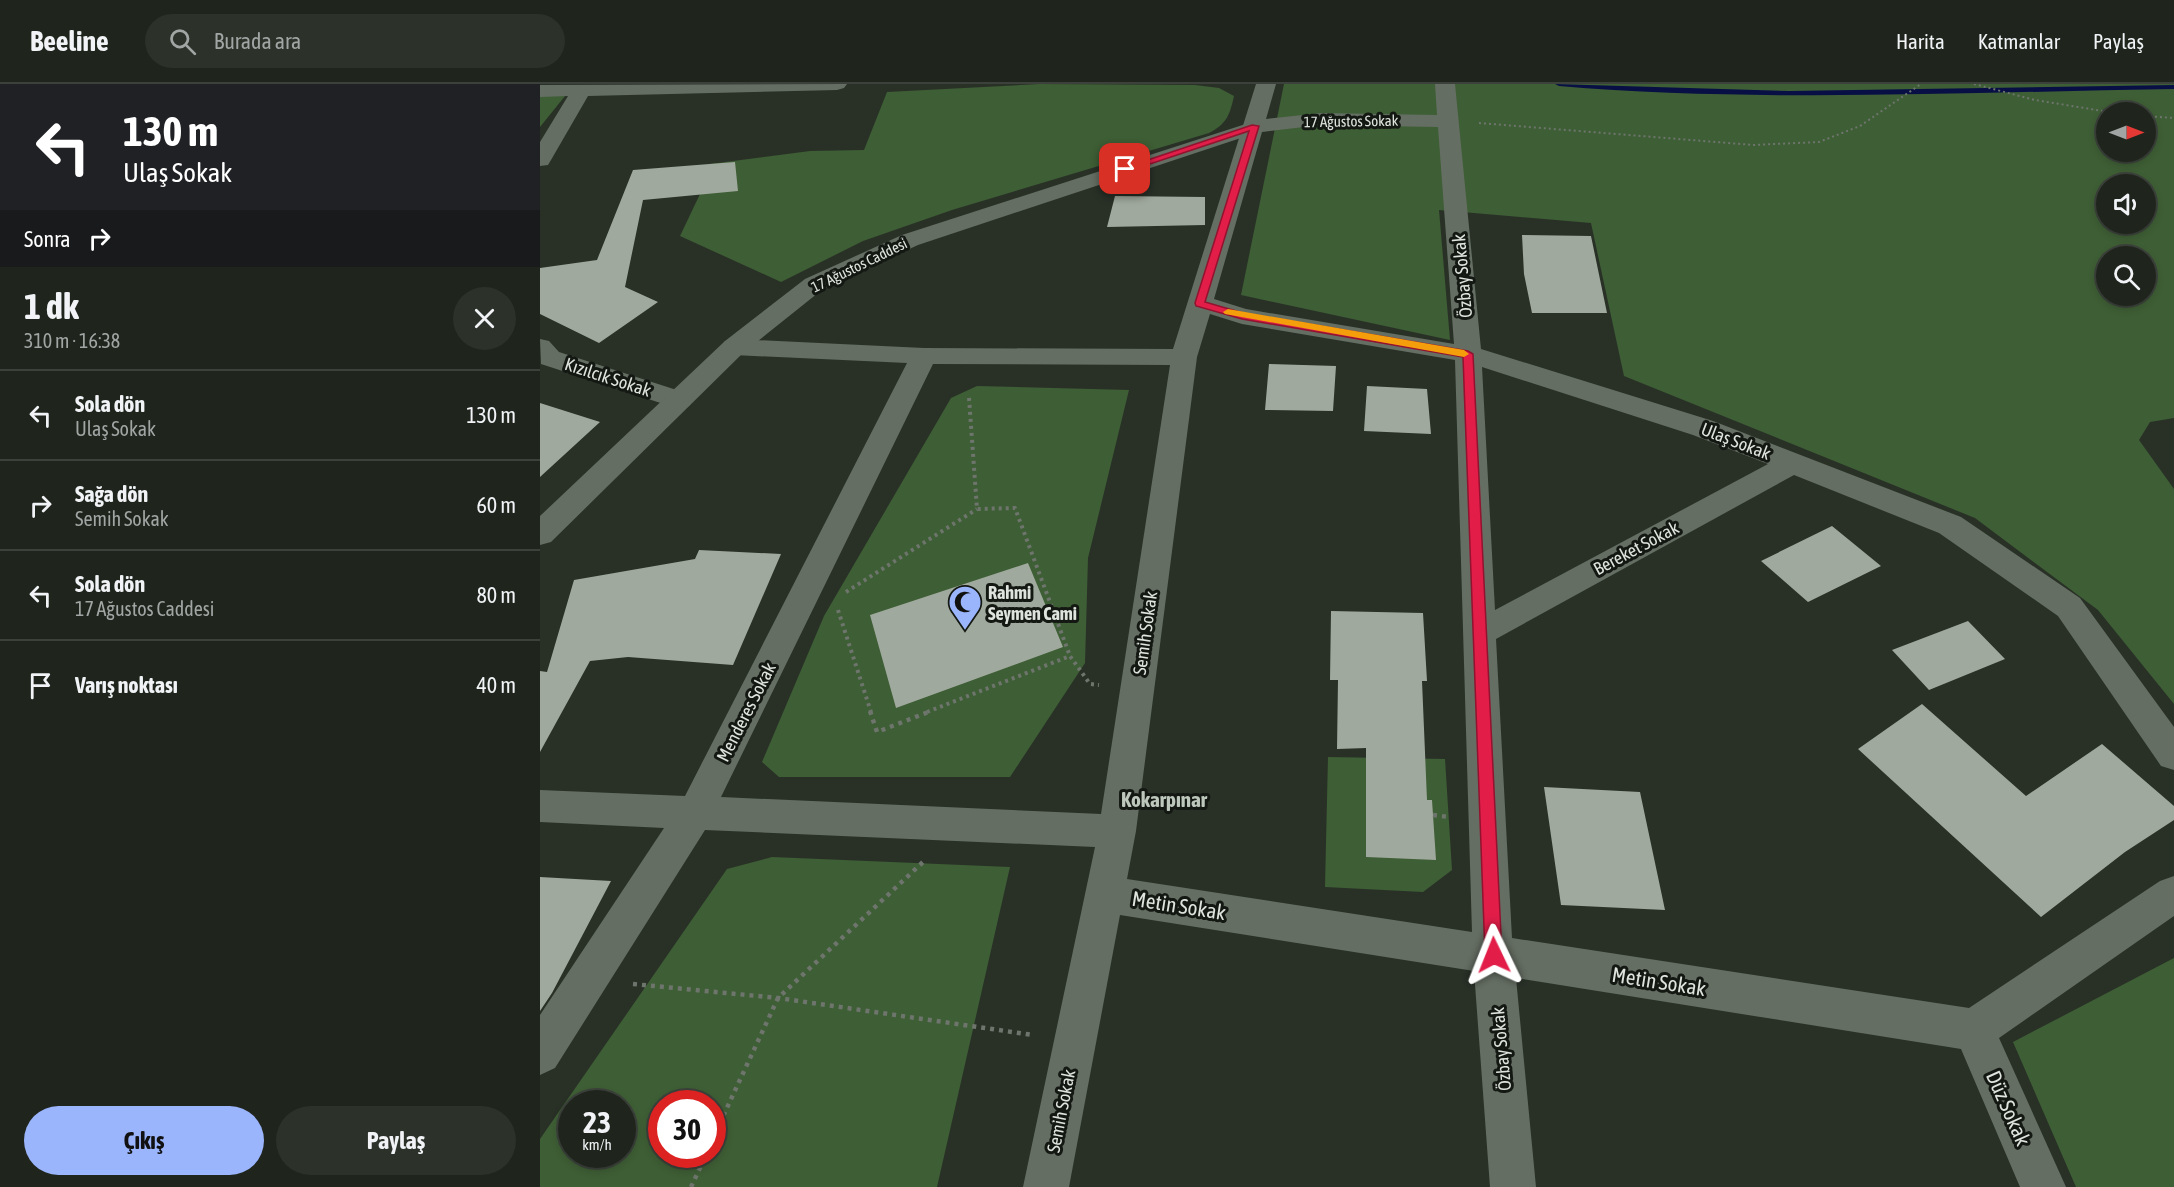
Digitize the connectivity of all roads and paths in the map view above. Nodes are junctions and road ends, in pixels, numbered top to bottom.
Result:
1 (837, 84) edge
2 (1266, 84) edge
3 (1445, 84) edge
4 (1921, 84) edge
5 (1974, 84) edge
6 (540, 91) edge
7 (581, 91) junction
8 (2096, 110) edge
9 (2156, 117) edge
10 (2174, 118) edge
11 (1449, 121) junction
12 (1255, 126) junction
13 (540, 160) edge
14 (1200, 303) junction
15 (540, 347) edge
16 (734, 347) junction
17 (1468, 354) junction
18 (924, 356) junction
19 (1184, 357) junction
20 (969, 398) dead end
21 (679, 400) junction
22 (1793, 463) junction
23 (977, 508) junction
24 (540, 534) edge
25 (844, 593) dead end
26 (834, 599) dead end
27 (1480, 633) junction
28 (1070, 656) junction
29 (1137, 687) junction
30 (2174, 755) edge
31 (540, 806) edge
32 (695, 813) junction
33 (963, 825) junction
34 (1117, 831) junction
35 (1105, 894) junction
36 (2174, 894) edge
37 (1494, 955) junction
38 (587, 979) junction
39 (778, 998) junction
40 (1974, 1030) junction
41 (1075, 1041) junction
42 (540, 1053) edge
43 (726, 1110) edge
44 (700, 1168) edge
45 (691, 1187) edge
46 (1046, 1187) edge
47 (1513, 1187) edge
48 (2043, 1187) edge

1 - 7 street
2 - 12 street, Semih Sokak
3 - 11 street, Özbay Sokak
4 - 11 path
5 - 8 path
6 - 7 street
7 - 13 street
9 - 10 path
11 - 12 street, 17 Ağustos Sokak
11 - 17 street, Özbay Sokak
12 - 14 street, Semih Sokak
12 - 16 street, 17 Ağustos Caddesi
14 - 17 street, Ulaş Sokak
14 - 19 street, Semih Sokak
15 - 21 street, Kızılcık Sokak
16 - 18 street
16 - 21 street, 17 Ağustos Caddesi
17 - 22 street, Ulaş Sokak
17 - 27 street, Özbay Sokak
18 - 19 street
18 - 32 street, Menderes Sokak
19 - 29 street, Semih Sokak
20 - 23 path
21 - 24 street, 17 Ağustos Caddesi
22 - 27 street, Bereket Sokak
22 - 30 street, Ulaş Sokak
23 - 25 path
23 - 28 path
26 - 28 path
27 - 37 street, Özbay Sokak
28 - 29 path
29 - 34 street, Semih Sokak
31 - 32 street
32 - 33 street
32 - 38 street, Menderes Sokak
33 - 34 street
33 - 39 path
34 - 35 street, Semih Sokak
35 - 37 street, Metin Sokak
35 - 41 street, Semih Sokak
36 - 40 street
37 - 40 street, Metin Sokak
37 - 47 street, Özbay Sokak
38 - 39 path
38 - 42 street, Menderes Sokak
39 - 41 path
39 - 43 path
40 - 48 street, Düz Sokak
41 - 46 street, Semih Sokak
44 - 45 path

